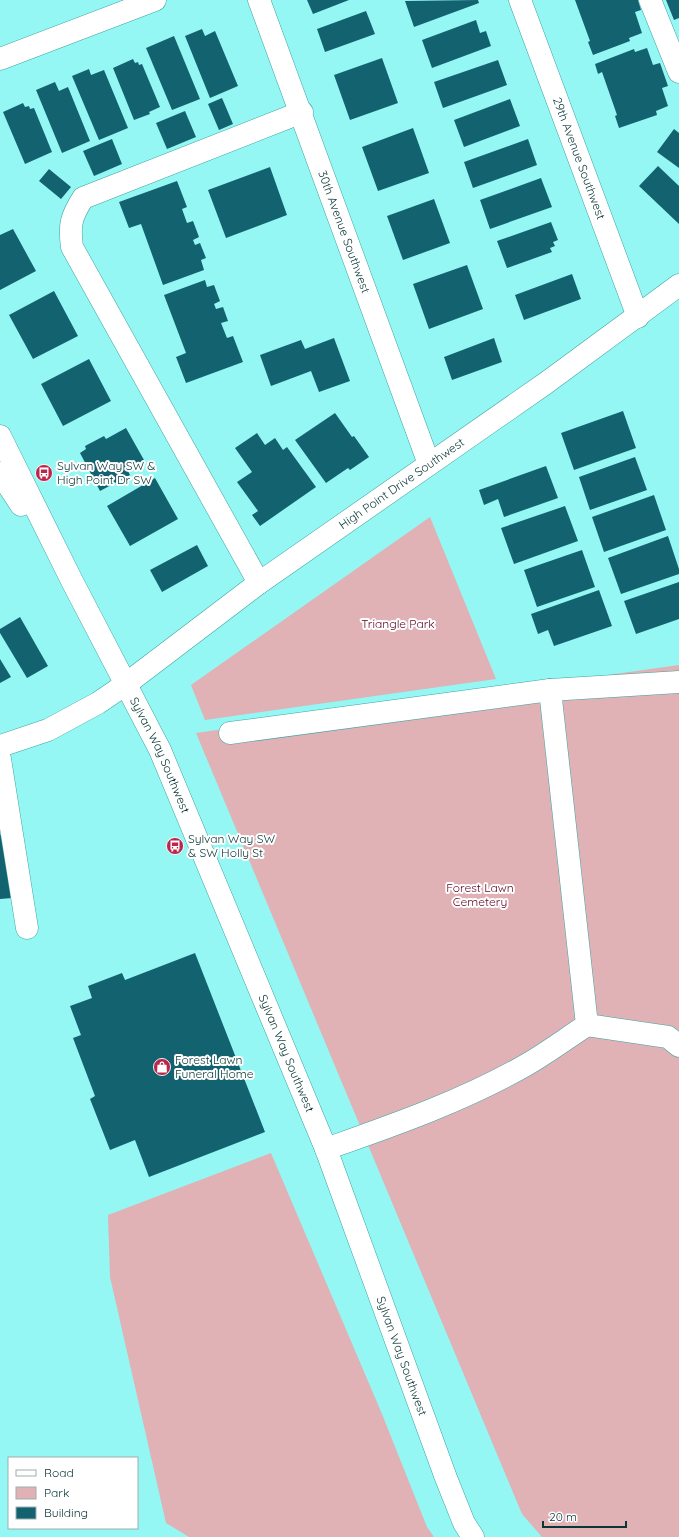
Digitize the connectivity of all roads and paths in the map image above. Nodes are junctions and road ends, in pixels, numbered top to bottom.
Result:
1 (155, 0) edge
2 (259, 0) edge
3 (520, 0) edge
4 (650, 0) edge
5 (0, 59) edge
6 (679, 72) edge
7 (302, 112) junction
8 (679, 286) edge
9 (638, 316) junction
10 (0, 436) edge
11 (429, 464) junction
12 (0, 473) edge
13 (72, 581) junction
14 (259, 583) junction
15 (679, 682) edge
16 (126, 684) junction
17 (550, 690) junction
18 (230, 733) dead end
19 (0, 746) edge
20 (0, 760) edge
21 (27, 928) dead end
22 (587, 1025) junction
23 (679, 1046) edge
24 (326, 1149) junction
25 (473, 1537) edge

1 - 5 street
2 - 7 street, 30th Avenue Southwest
3 - 9 street, 29th Avenue Southwest
4 - 6 street
7 - 11 street, 30th Avenue Southwest
7 - 14 street
8 - 9 street, High Point Drive Southwest
9 - 11 street, High Point Drive Southwest
10 - 13 street, Sylvan Way Southwest
11 - 14 street, High Point Drive Southwest
12 - 13 street, Sylvan Way Southwest
13 - 16 street, Sylvan Way Southwest
14 - 16 street, High Point Drive Southwest
15 - 17 street
16 - 19 street, High Point Drive Southwest
16 - 24 street, Sylvan Way Southwest
17 - 18 street
17 - 22 street
20 - 21 street
22 - 23 street
22 - 24 street
24 - 25 street, Sylvan Way Southwest

